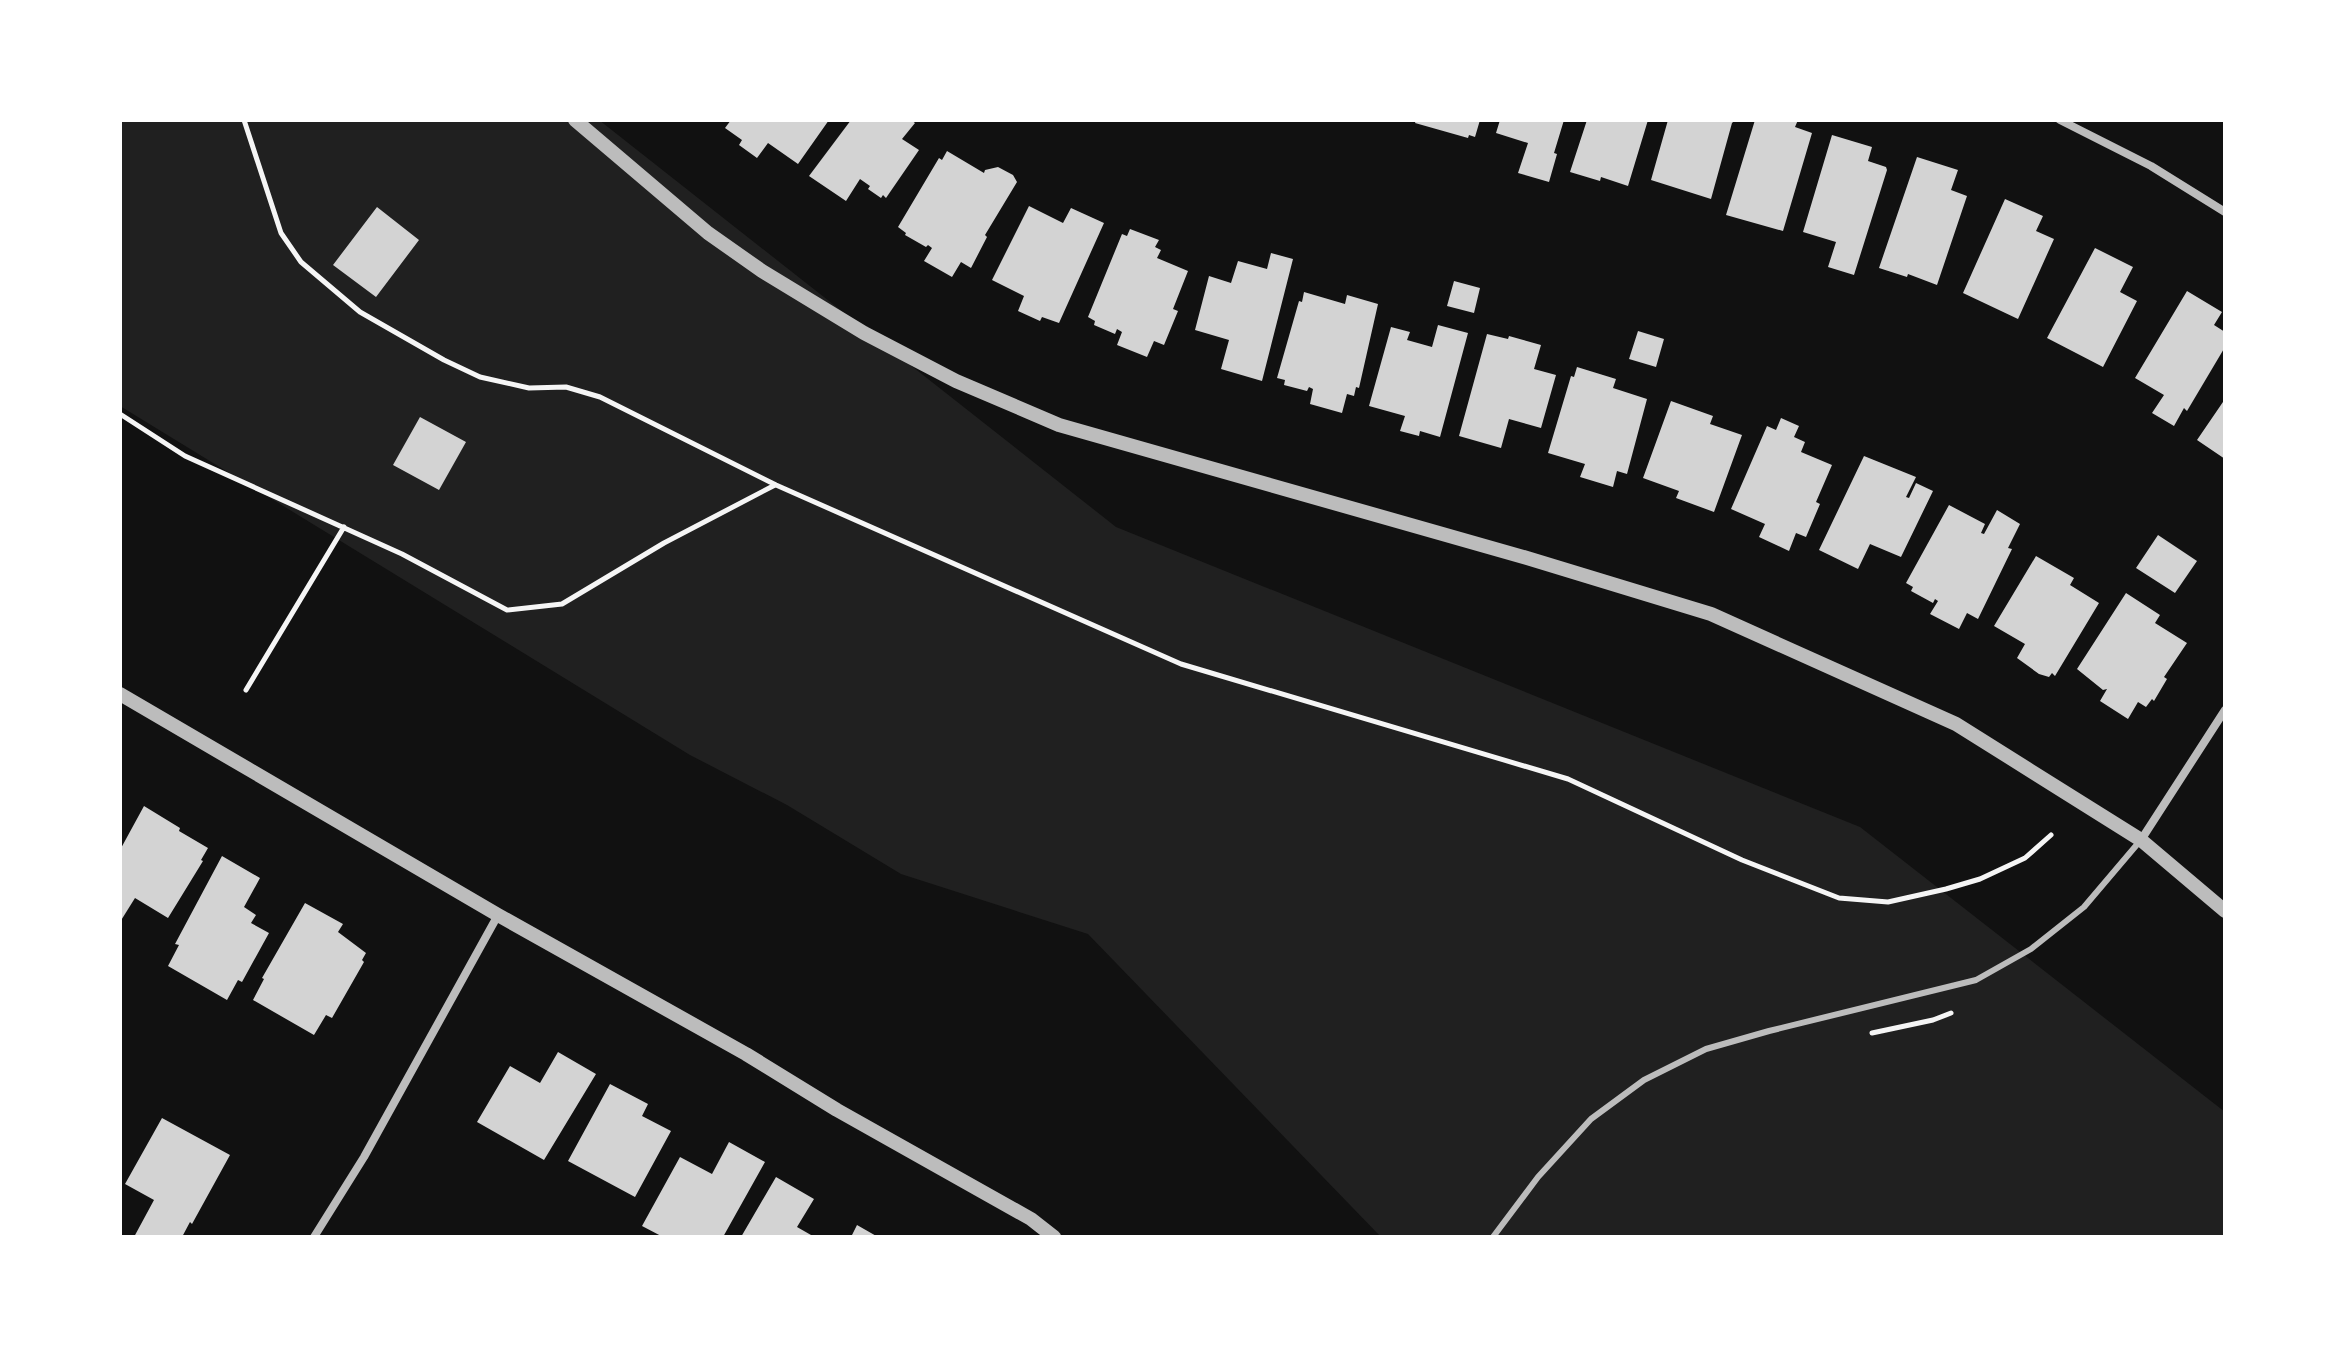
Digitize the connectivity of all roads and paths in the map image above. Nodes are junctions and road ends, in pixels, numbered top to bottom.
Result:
1 (244, 120) edge
2 (575, 120) edge
3 (2060, 120) edge
4 (2225, 212) edge
5 (120, 414) edge
6 (776, 485) junction
7 (344, 527) junction
8 (246, 690) dead end
9 (120, 694) edge
10 (2225, 710) edge
11 (2051, 835) dead end
12 (2141, 840) junction
13 (2225, 911) edge
14 (498, 915) junction
15 (1962, 1009) dead end
16 (1866, 1034) dead end
17 (314, 1237) edge
18 (1054, 1237) edge
19 (1493, 1237) edge

1 - 6 path
2 - 12 street
3 - 4 street
5 - 7 path
6 - 7 path
6 - 11 path
7 - 8 path
9 - 14 street
10 - 12 street
12 - 13 street
12 - 19 lane
14 - 17 street
14 - 18 street
15 - 16 path

